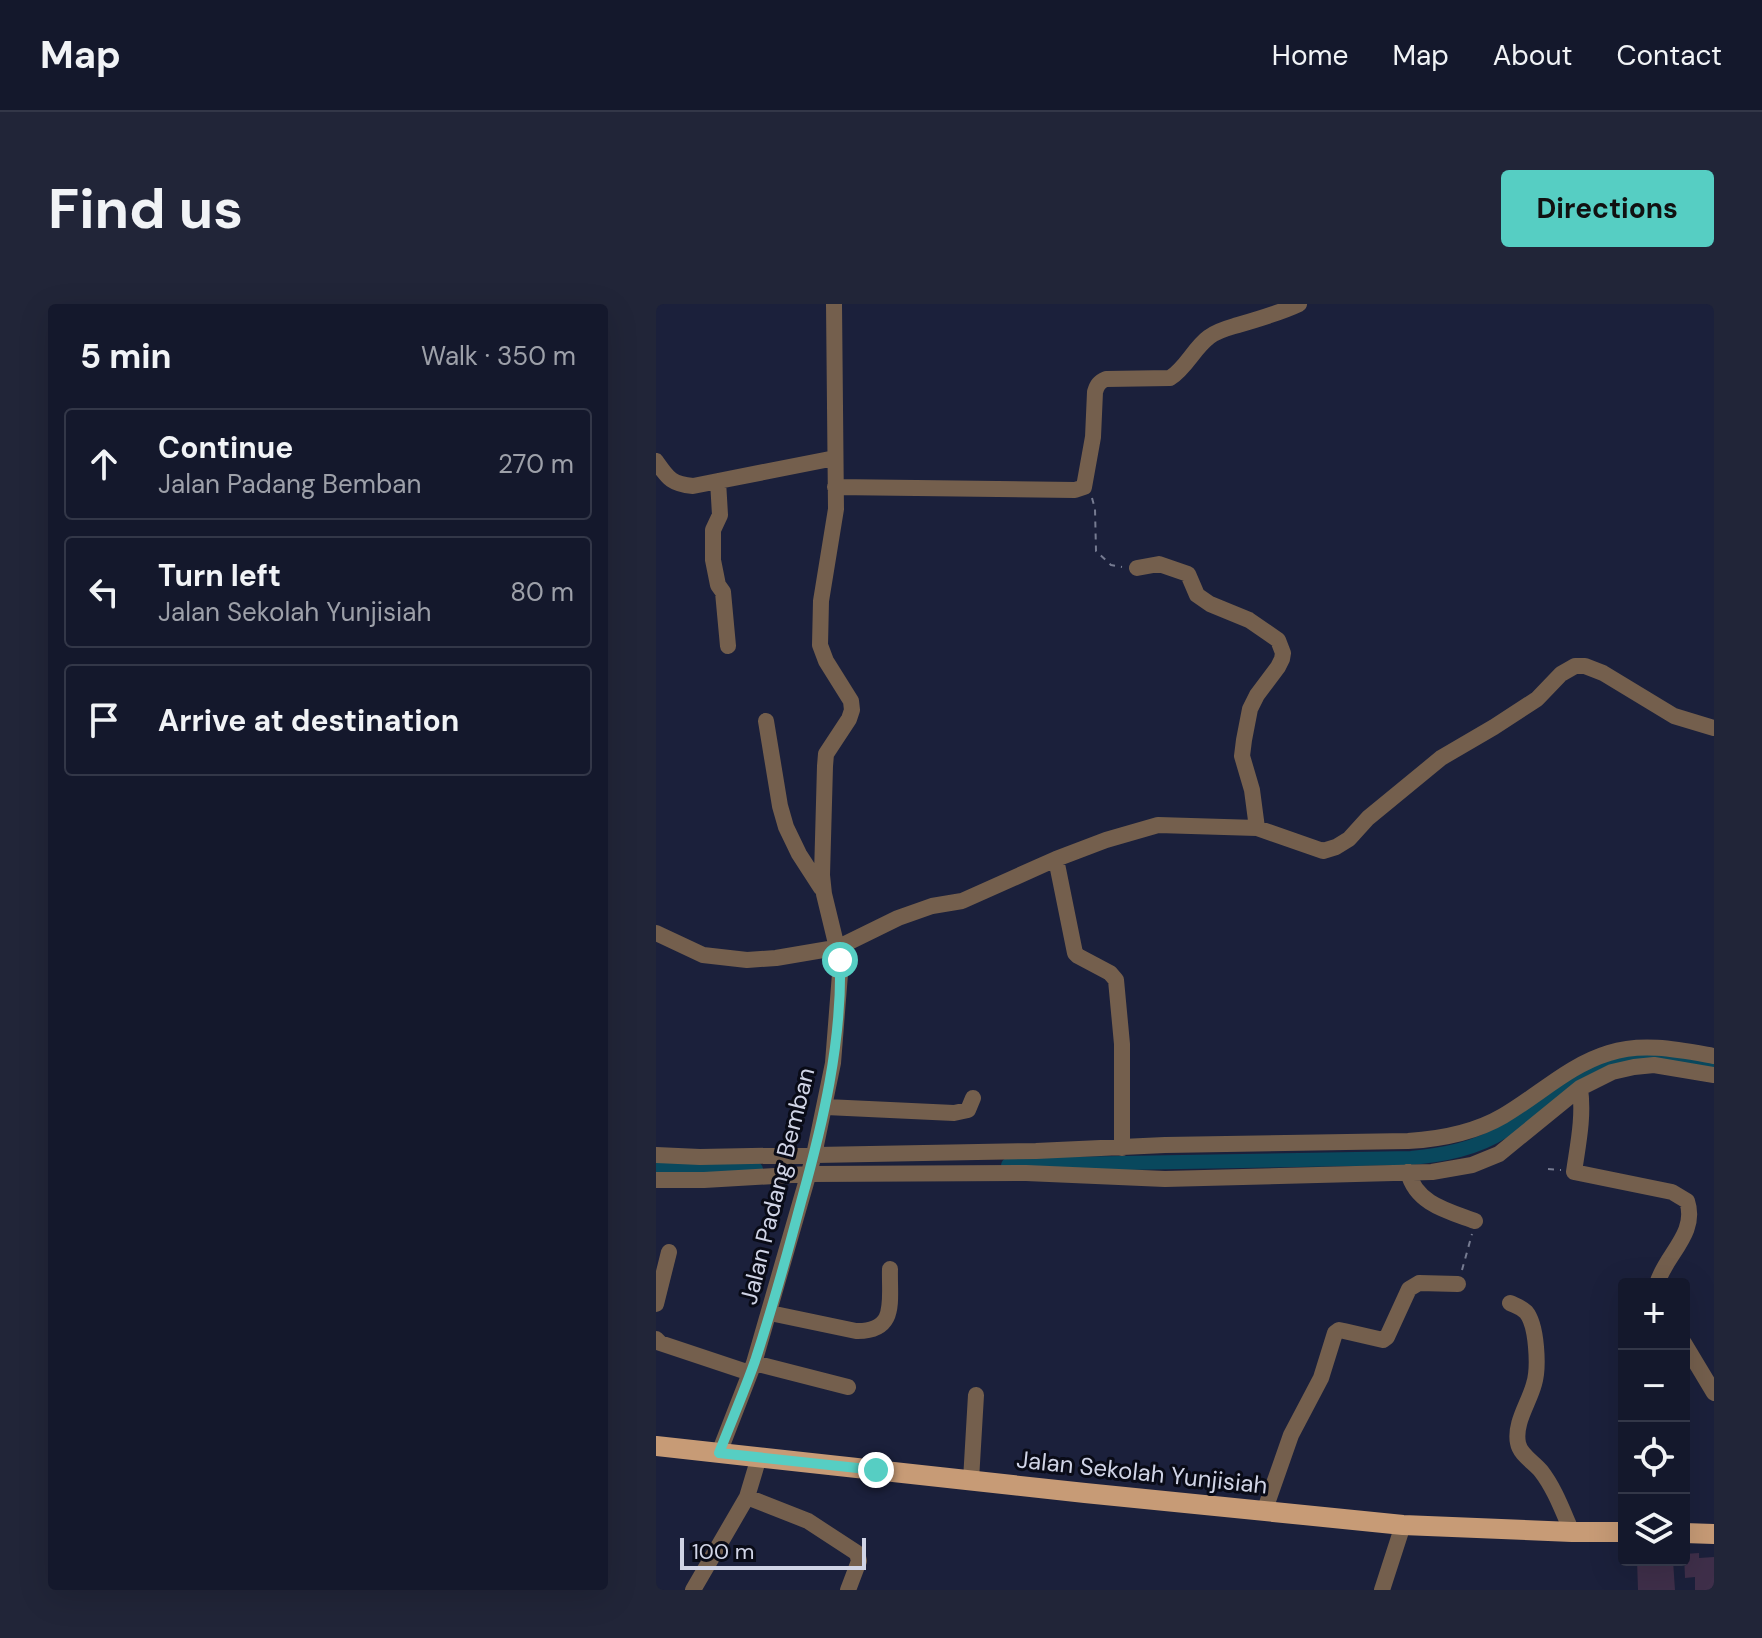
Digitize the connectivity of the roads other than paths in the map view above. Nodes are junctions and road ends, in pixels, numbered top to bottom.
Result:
1 (834, 304) edge
2 (1299, 304) edge
3 (835, 458) junction
4 (656, 461) edge
5 (718, 481) junction
6 (835, 487) junction
7 (1137, 568) road end
8 (728, 646) dead end
9 (766, 721) dead end
10 (1714, 728) edge
11 (1257, 828) junction
12 (1056, 859) junction
13 (824, 894) junction
14 (656, 933) edge
15 (836, 944) junction
16 (1714, 1056) edge
17 (1681, 1060) junction
18 (1714, 1075) edge
19 (1580, 1088) junction
20 (973, 1098) dead end
21 (826, 1107) junction
22 (1122, 1148) junction
23 (656, 1155) edge
24 (812, 1164) junction
25 (1408, 1172) junction
26 (656, 1180) edge
27 (1475, 1221) road end
28 (669, 1252) dead end
29 (890, 1269) dead end
30 (1659, 1278) edge
31 (1458, 1284) road end
32 (1510, 1303) dead end
33 (656, 1304) edge
34 (770, 1313) junction
35 (656, 1339) edge
36 (1688, 1350) edge
37 (752, 1368) junction
38 (848, 1387) dead end
39 (1714, 1393) edge
40 (976, 1395) dead end
41 (656, 1446) edge
42 (719, 1453) junction
43 (759, 1457) junction
44 (971, 1480) junction
45 (747, 1497) junction
46 (1264, 1512) junction
47 (1403, 1525) junction
48 (1572, 1532) junction
49 (1618, 1532) edge
50 (1690, 1533) edge
51 (1714, 1534) edge
52 (693, 1590) edge
53 (848, 1590) edge
54 (1382, 1590) edge

1 - 3 street
2 - 6 street
3 - 5 street
3 - 6 street
4 - 5 street
5 - 8 street
6 - 13 street
7 - 11 street
9 - 13 street
10 - 11 street
11 - 12 street
12 - 15 street
12 - 22 street
13 - 15 street, Jalan Padang Bemban
14 - 15 street
15 - 21 street, Jalan Padang Bemban
16 - 17 street
17 - 18 street
17 - 19 street
17 - 22 street
19 - 25 street
19 - 30 street
20 - 21 street
21 - 24 street, Jalan Padang Bemban
22 - 24 street
23 - 24 street
24 - 25 street
24 - 26 street
24 - 34 street, Jalan Padang Bemban
25 - 27 street
28 - 33 street
29 - 34 street
31 - 46 street
32 - 48 street
34 - 37 street, Jalan Padang Bemban
35 - 37 street
36 - 39 street
37 - 38 street
37 - 42 street, Jalan Padang Bemban
40 - 44 street
41 - 42 main road, Jalan Sekolah Yunjisiah
42 - 43 main road, Jalan Sekolah Yunjisiah
43 - 44 main road, Jalan Sekolah Yunjisiah
43 - 45 street
44 - 46 main road, Jalan Sekolah Yunjisiah
45 - 52 street
45 - 53 street
46 - 47 main road, Jalan Sekolah Yunjisiah
47 - 48 main road, Jalan Sekolah Yunjisiah
47 - 54 street
48 - 49 main road, Jalan Sekolah Yunjisiah
50 - 51 main road

